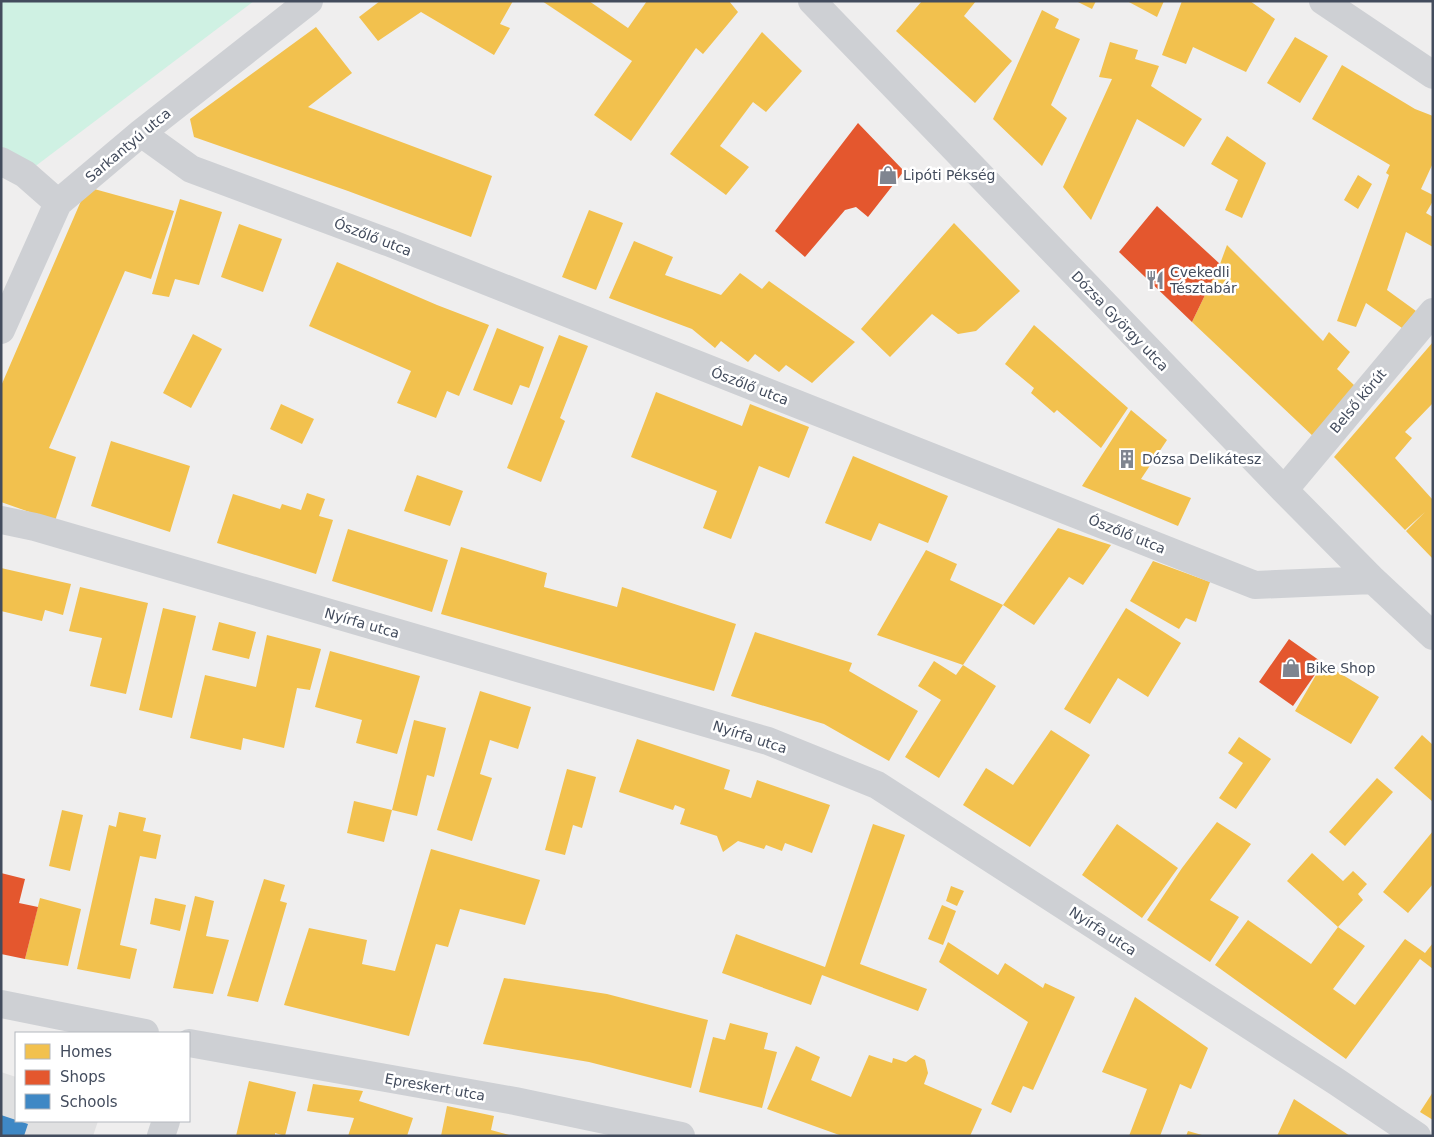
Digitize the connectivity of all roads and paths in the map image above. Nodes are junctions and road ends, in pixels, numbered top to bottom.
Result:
1 (308, 1) edge
2 (812, 1) edge
3 (1323, 1) edge
4 (1433, 75) edge
5 (141, 133) junction
6 (1, 162) edge
7 (58, 203) junction
8 (1433, 312) edge
9 (1, 330) edge
10 (1284, 490) junction
11 (1, 520) edge
12 (1373, 580) junction
13 (1433, 636) edge
14 (1, 1004) edge
15 (140, 1032) edge
16 (190, 1043) edge
17 (166, 1122) edge
18 (161, 1136) edge
19 (680, 1136) edge
20 (1417, 1136) edge

1 - 5 street, Sarkantyú utca
2 - 10 street, Dózsa György utca
3 - 4 street
5 - 7 street, Sarkantyú utca
5 - 12 street, Ószőlő utca
6 - 7 street
7 - 9 street, Sarkantyú utca
8 - 10 street, Belső körút
10 - 12 street, Dózsa György utca
11 - 20 street, Nyírfa utca
12 - 13 street, Dózsa György utca
14 - 15 street
16 - 19 street, Epreskert utca
17 - 18 street

